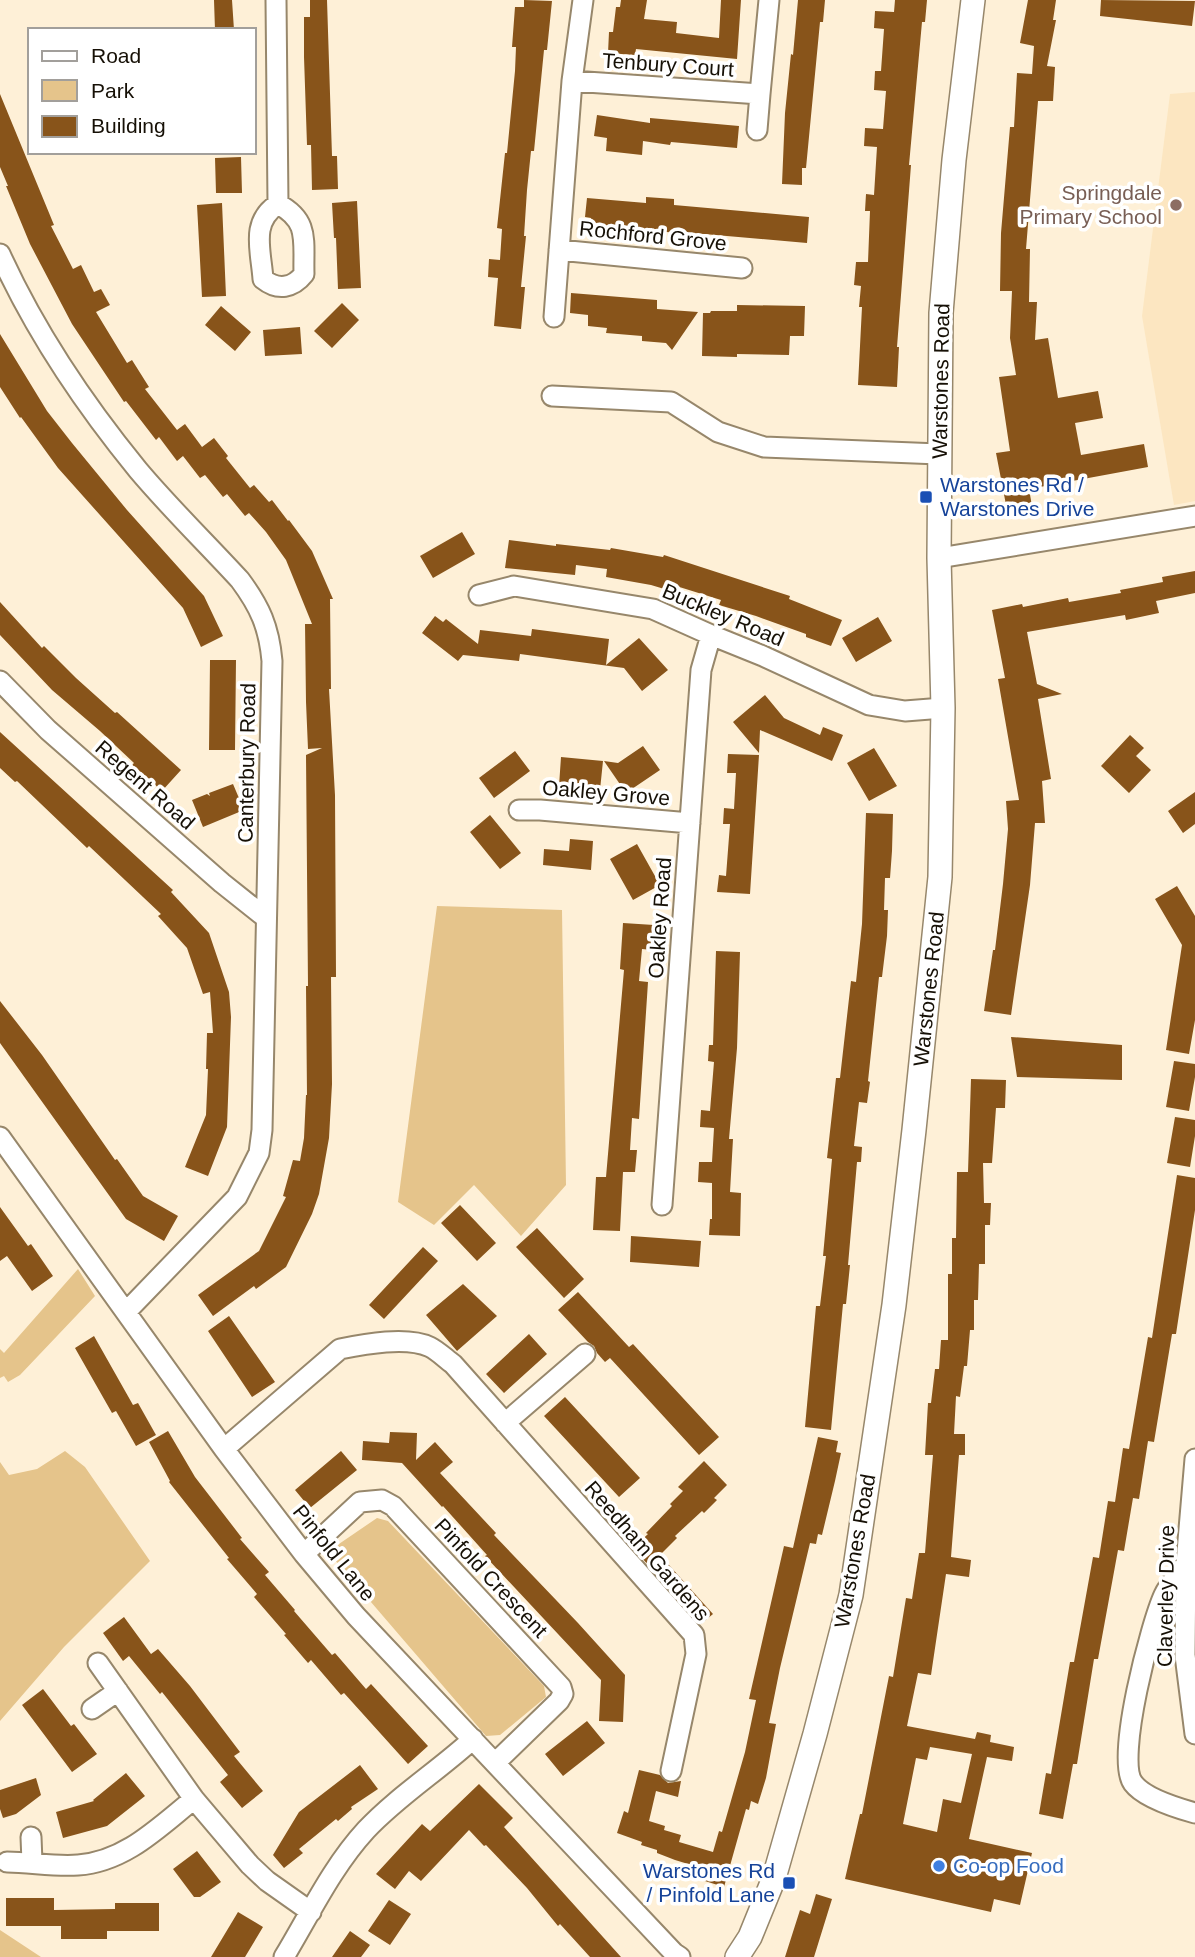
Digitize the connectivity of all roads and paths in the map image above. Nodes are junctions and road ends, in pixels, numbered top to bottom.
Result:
1 (276, 0) edge
2 (583, 0) edge
3 (769, 0) edge
4 (973, 0) edge
5 (572, 81) junction
6 (760, 94) junction
7 (757, 130) dead end
8 (278, 204) dead end
9 (559, 250) junction
10 (0, 254) edge
11 (742, 268) dead end
12 (554, 317) dead end
13 (552, 396) dead end
14 (939, 454) junction
15 (1195, 516) edge
16 (939, 558) junction
17 (479, 595) dead end
18 (712, 635) junction
19 (0, 681) edge
20 (943, 708) junction
21 (519, 810) dead end
22 (690, 823) junction
23 (266, 918) junction
24 (0, 1137) edge
25 (662, 1205) dead end
26 (126, 1312) junction
27 (585, 1354) dead end
28 (505, 1423) junction
29 (224, 1449) junction
30 (1195, 1463) edge
31 (304, 1554) junction
32 (1185, 1564) junction
33 (98, 1663) dead end
34 (118, 1691) junction
35 (92, 1709) dead end
36 (1195, 1734) edge
37 (473, 1740) junction
38 (495, 1763) junction
39 (671, 1772) dead end
40 (194, 1799) junction
41 (1195, 1813) edge
42 (31, 1837) dead end
43 (7, 1862) dead end
44 (32, 1862) junction
45 (311, 1912) junction
46 (284, 1957) edge
47 (680, 1957) edge
48 (737, 1957) edge

1 - 8 street
2 - 5 street, Rochford Grove
3 - 6 street, Tenbury Court
4 - 14 street, Warstones Road
5 - 6 street, Tenbury Court
5 - 9 street, Rochford Grove
6 - 7 street, Tenbury Court
9 - 11 street, Rochford Grove
9 - 12 street, Rochford Grove
10 - 23 street, Canterbury Road
13 - 14 street
14 - 16 street, Warstones Road
15 - 16 street
16 - 20 street, Warstones Road
17 - 18 street, Buckley Road
18 - 20 street, Buckley Road
18 - 22 street, Oakley Road
19 - 23 street, Regent Road
20 - 48 street, Warstones Road
21 - 22 street, Oakley Grove
22 - 25 street, Oakley Road
23 - 26 street, Canterbury Road
24 - 26 street, Pinfold Lane
26 - 29 street, Pinfold Lane
27 - 28 street
28 - 29 street, Reedham Gardens
28 - 39 street, Reedham Gardens
29 - 31 street, Pinfold Lane
30 - 32 street, Claverley Drive
31 - 37 street, Pinfold Lane
31 - 38 street, Pinfold Crescent
32 - 36 street, Claverley Drive
32 - 41 street
33 - 34 street
34 - 35 street
34 - 40 street
37 - 38 street, Pinfold Lane
37 - 45 street
38 - 47 street, Pinfold Lane
40 - 44 street
40 - 45 street
42 - 44 street
43 - 44 street
45 - 46 street

